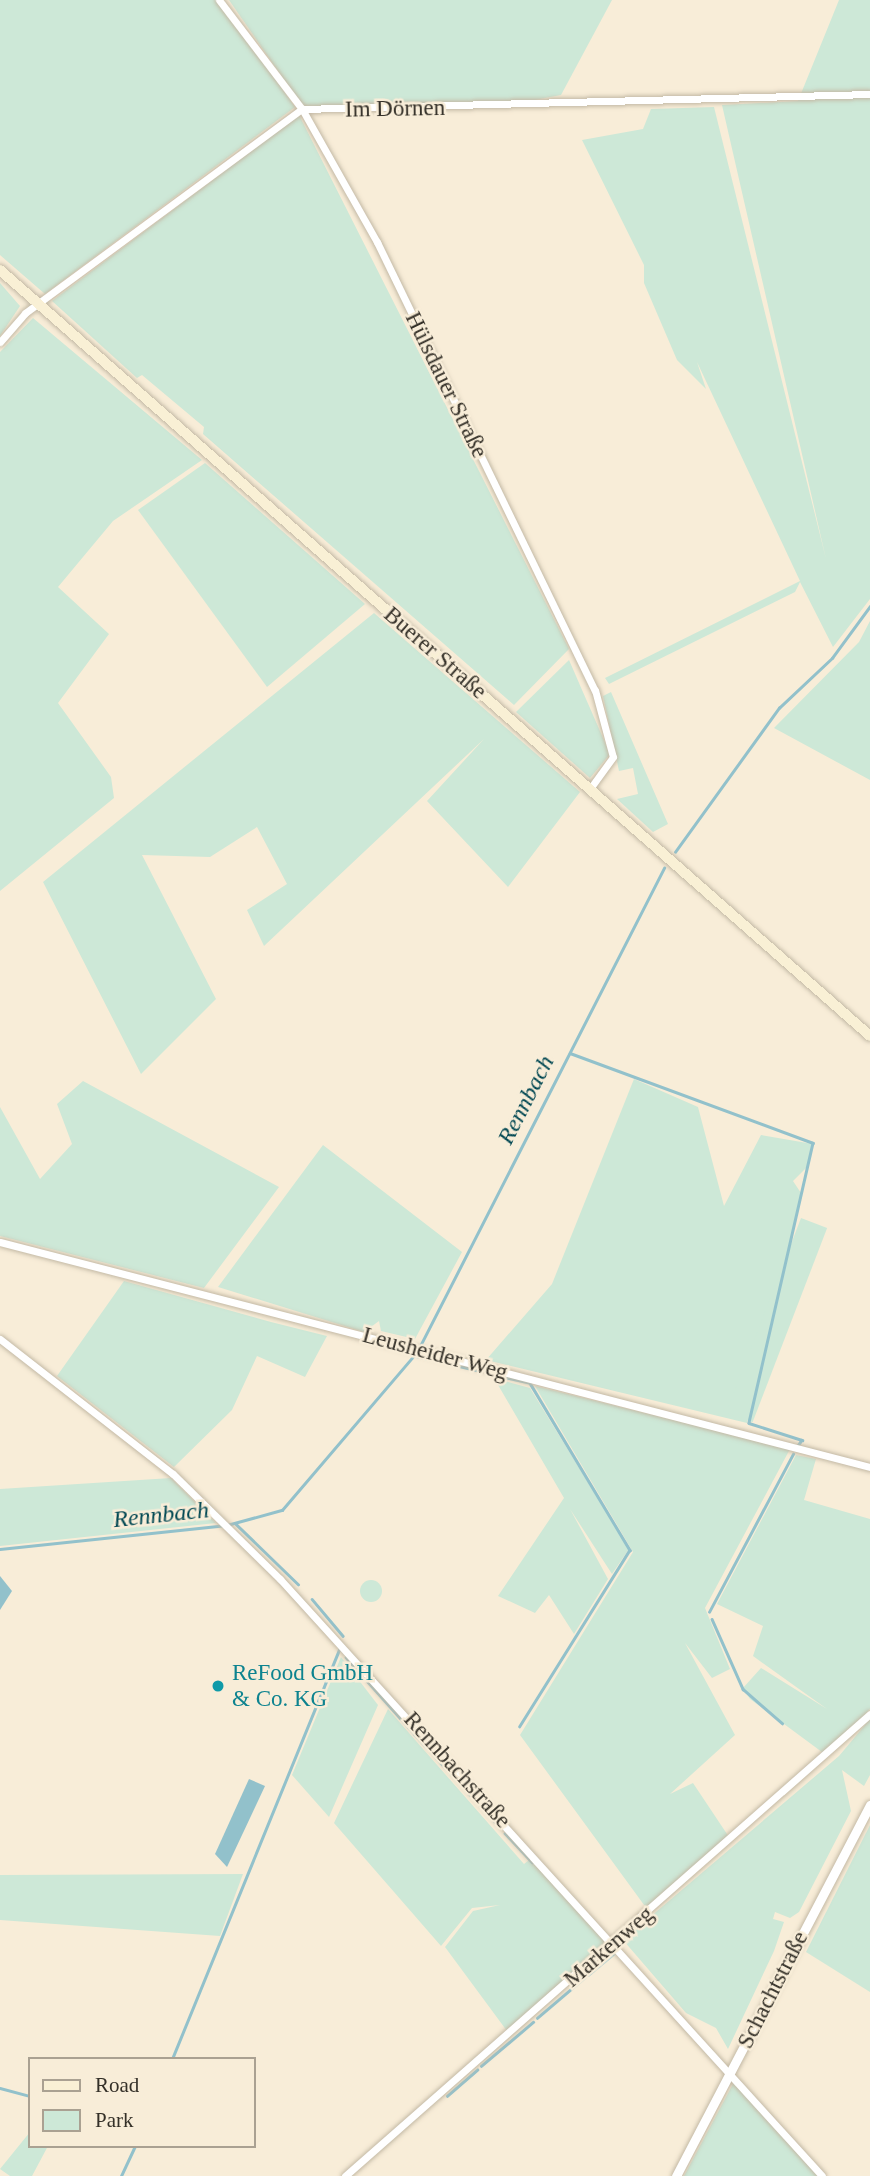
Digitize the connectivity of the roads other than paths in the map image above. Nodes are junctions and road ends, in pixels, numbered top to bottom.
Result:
1 (219, 0) edge
2 (870, 94) edge
3 (302, 109) junction
4 (0, 270) edge
5 (38, 304) junction
6 (0, 342) edge
7 (590, 789) junction
8 (870, 1036) edge
9 (0, 1242) edge
10 (0, 1339) edge
11 (870, 1467) edge
12 (870, 1714) edge
13 (870, 1805) edge
14 (615, 1943) junction
15 (730, 2072) junction
16 (345, 2176) edge
17 (676, 2176) edge
18 (822, 2176) edge

1 - 3 street, Hülsdauer Straße
2 - 3 street, Im Dörnen
3 - 5 street
3 - 7 street, Hülsdauer Straße
4 - 5 main road, Buerer Straße
5 - 6 street
5 - 7 main road, Buerer Straße
7 - 8 main road, Buerer Straße
9 - 11 street, Leusheider Weg
10 - 14 street, Rennbachstraße
12 - 14 street, Markenweg
13 - 15 street, Schachtstraße
14 - 15 street, Rennbachstraße
14 - 16 street, Markenweg
15 - 17 street, Schachtstraße
15 - 18 street, Rennbachstraße

